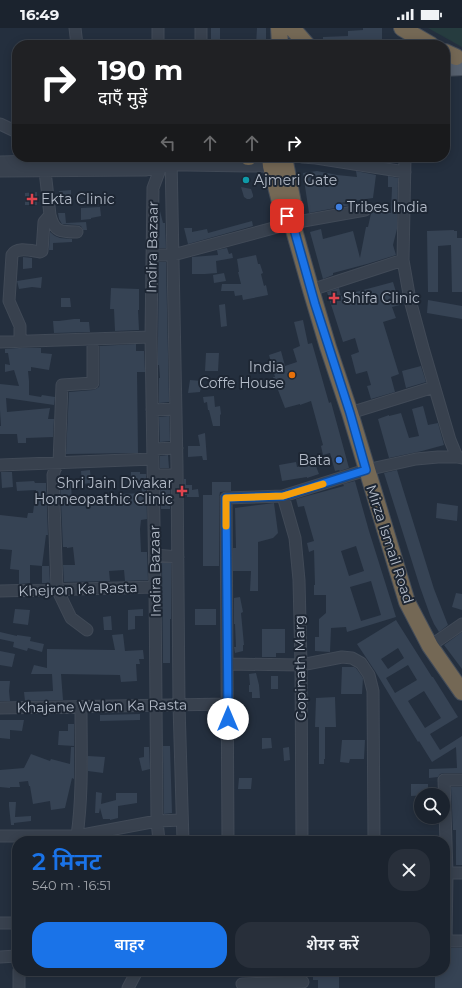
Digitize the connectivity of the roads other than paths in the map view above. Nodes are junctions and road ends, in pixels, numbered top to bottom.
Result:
1 (75, 28) edge
2 (158, 28) edge
3 (201, 28) edge
4 (279, 28) edge
5 (292, 28) edge
6 (402, 28) edge
7 (76, 40) edge
8 (158, 40) edge
9 (201, 40) edge
10 (280, 40) edge
11 (293, 40) edge
12 (303, 40) edge
13 (422, 40) edge
14 (0, 124) edge
15 (12, 130) edge
16 (0, 162) edge
17 (12, 162) edge
18 (171, 162) edge
19 (175, 162) edge
20 (243, 162) edge
21 (281, 162) edge
22 (341, 162) edge
23 (405, 162) edge
24 (159, 163) edge
25 (0, 171) edge
26 (45, 171) junction
27 (405, 172) junction
28 (365, 210) dead end
29 (50, 215) junction
30 (292, 222) junction
31 (77, 232) dead end
32 (152, 255) junction
33 (173, 255) junction
34 (403, 260) junction
35 (311, 290) junction
36 (151, 337) junction
37 (93, 339) junction
38 (0, 342) edge
39 (20, 342) junction
40 (434, 387) junction
41 (152, 410) junction
42 (176, 410) junction
43 (350, 413) junction
44 (177, 448) junction
45 (153, 454) junction
46 (460, 458) edge
47 (60, 463) junction
48 (0, 465) edge
49 (366, 470) junction
50 (153, 475) junction
51 (177, 475) junction
52 (283, 496) junction
53 (155, 555) junction
54 (178, 557) junction
55 (155, 586) junction
56 (57, 589) junction
57 (0, 591) edge
58 (462, 624) edge
59 (87, 630) dead end
60 (430, 646) junction
61 (227, 664) junction
62 (301, 664) junction
63 (461, 687) edge
64 (228, 704) junction
65 (157, 705) junction
66 (179, 705) junction
67 (81, 707) junction
68 (0, 708) edge
69 (462, 780) edge
70 (182, 820) junction
71 (157, 821) junction
72 (0, 836) edge
73 (77, 836) joint
74 (158, 836) edge
75 (183, 836) edge
76 (228, 836) edge
77 (302, 836) edge
78 (374, 836) edge
79 (445, 836) edge
80 (12, 837) edge
81 (450, 873) edge
82 (462, 873) edge
83 (0, 923) edge
84 (12, 923) edge
85 (450, 941) edge
86 (462, 941) edge
87 (12, 956) edge
88 (0, 957) edge
89 (19, 976) edge
90 (135, 976) edge
91 (242, 984) dead end
92 (304, 985) edge
93 (130, 987) edge
94 (19, 988) edge

1 - 7 street
2 - 8 street
3 - 9 street
4 - 10 highway
5 - 11 highway
5 - 12 highway
6 - 13 highway
14 - 15 street
16 - 17 street
18 - 33 street
19 - 20 street
21 - 30 highway, Mirza Ismail Road
22 - 27 street
23 - 27 street
24 - 26 street
24 - 32 street, Indira Bazaar
25 - 26 street
26 - 29 street
27 - 34 street
28 - 30 street
29 - 31 street
29 - 39 street
30 - 33 street
30 - 35 highway, Mirza Ismail Road
32 - 33 street
32 - 36 street, Indira Bazaar
33 - 42 street
34 - 35 street
34 - 40 street
35 - 43 highway, Mirza Ismail Road
36 - 37 street
36 - 41 street, Indira Bazaar
37 - 39 street
37 - 47 street
38 - 39 street
40 - 43 street
40 - 46 street
41 - 42 street
41 - 45 street, Indira Bazaar
42 - 44 street
43 - 49 highway, Mirza Ismail Road
44 - 45 street
44 - 51 street
45 - 47 street
45 - 50 street, Indira Bazaar
46 - 49 street
47 - 48 street
47 - 56 street
49 - 52 street
49 - 60 highway, Mirza Ismail Road
50 - 51 street
50 - 53 street, Indira Bazaar
51 - 54 street
52 - 61 street
52 - 62 street, Gopinath Marg
53 - 54 street
53 - 55 street, Indira Bazaar
54 - 66 street
55 - 56 street, Khejron Ka Rasta
55 - 65 street, Indira Bazaar
56 - 57 street, Khejron Ka Rasta
56 - 59 street
58 - 60 street
60 - 63 highway, Mirza Ismail Road
61 - 62 street
61 - 64 street
62 - 77 street, Gopinath Marg
62 - 78 street
64 - 66 street, Khajane Walon Ka Rasta
64 - 76 street
65 - 66 street, Khajane Walon Ka Rasta
65 - 67 street, Khajane Walon Ka Rasta
65 - 71 street, Indira Bazaar
66 - 70 street
67 - 68 street, Khajane Walon Ka Rasta
67 - 73 street
69 - 79 street
70 - 71 street
70 - 75 street
71 - 73 street
71 - 74 street, Indira Bazaar
72 - 80 street
81 - 82 street
83 - 84 street
85 - 86 street
87 - 88 street
89 - 94 street
90 - 93 street
91 - 92 street

